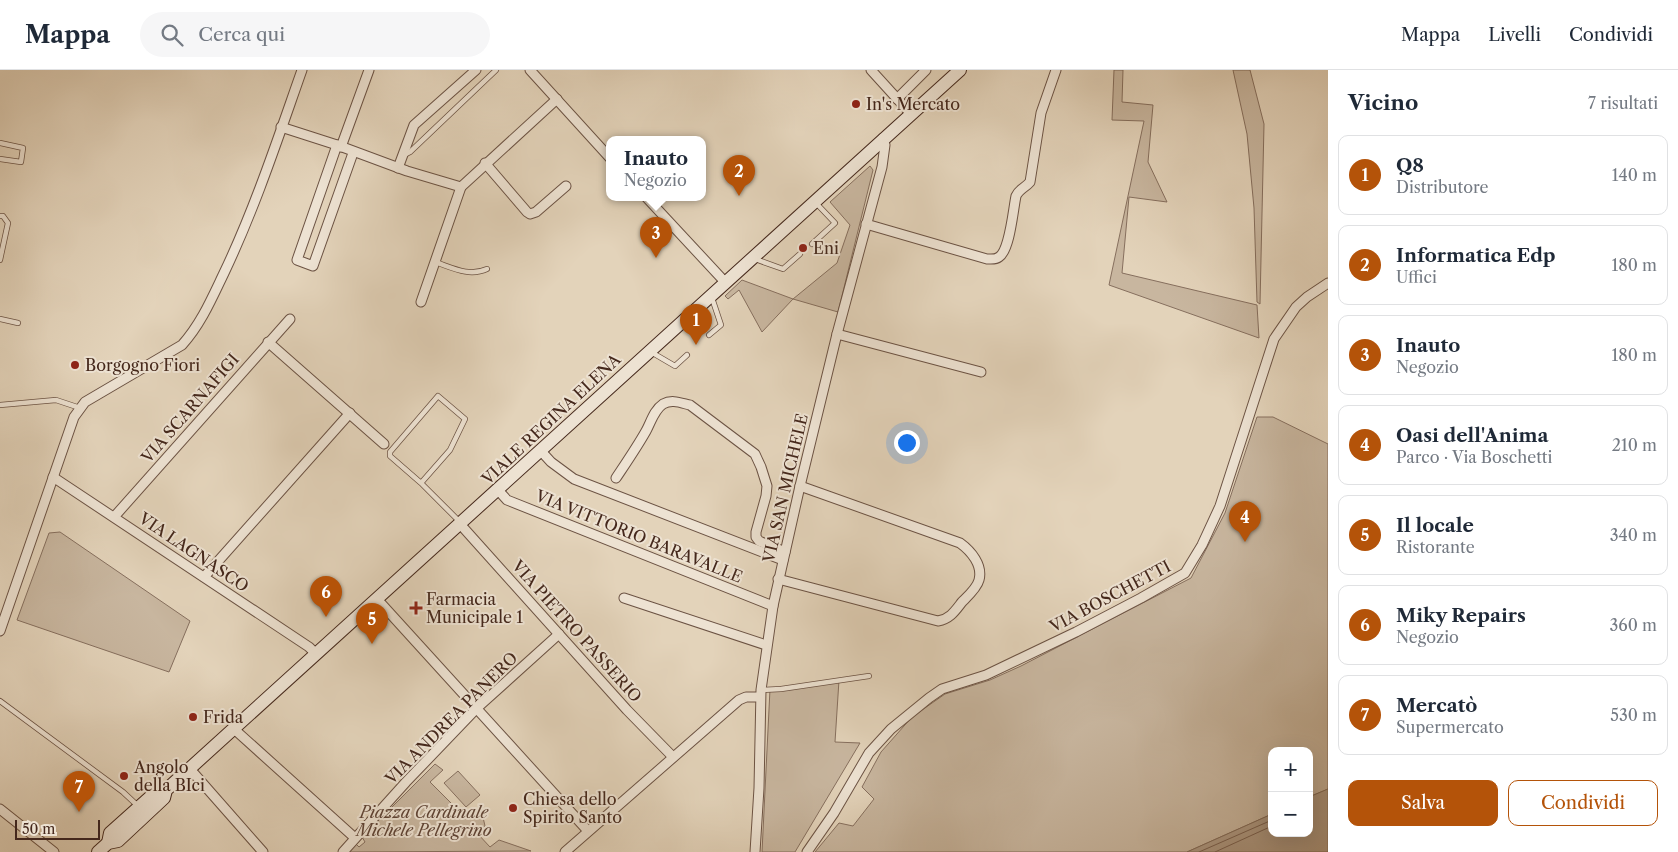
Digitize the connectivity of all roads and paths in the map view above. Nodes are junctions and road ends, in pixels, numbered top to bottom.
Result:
1 (302, 70) edge
2 (370, 70) edge
3 (476, 70) edge
4 (496, 70) edge
5 (530, 70) edge
6 (871, 70) edge
7 (926, 70) edge
8 (960, 70) edge
9 (1056, 70) edge
10 (556, 99) junction
11 (897, 99) junction
12 (911, 114) junction
13 (281, 126) junction
14 (883, 138) junction
15 (0, 143) edge
16 (339, 146) junction
17 (353, 152) junction
18 (606, 154) edge
19 (402, 156) junction
20 (0, 158) edge
21 (485, 163) junction
22 (398, 168) junction
23 (566, 186) dead end
24 (461, 187) junction
25 (650, 201) edge
26 (815, 201) junction
27 (0, 216) edge
28 (866, 224) junction
29 (812, 244) dead end
30 (800, 254) dead end
31 (751, 258) junction
32 (0, 260) edge
33 (435, 262) junction
34 (487, 269) dead end
35 (725, 282) junction
36 (1328, 283) edge
37 (711, 295) junction
38 (421, 302) dead end
39 (0, 319) edge
40 (290, 319) dead end
41 (18, 323) dead end
42 (837, 334) junction
43 (709, 335) dead end
44 (268, 342) junction
45 (649, 351) junction
46 (687, 355) dead end
47 (981, 372) dead end
48 (0, 405) edge
49 (80, 408) junction
50 (350, 413) junction
51 (384, 444) dead end
52 (540, 450) junction
53 (53, 477) junction
54 (616, 478) dead end
55 (421, 483) junction
56 (800, 486) junction
57 (498, 490) junction
58 (114, 517) junction
59 (460, 524) junction
60 (784, 556) junction
61 (204, 577) junction
62 (778, 579) junction
63 (624, 598) dead end
64 (377, 599) junction
65 (773, 606) junction
66 (0, 631) edge
67 (559, 634) junction
68 (766, 645) junction
69 (316, 654) junction
70 (869, 676) dead end
71 (760, 693) junction
72 (0, 701) edge
73 (477, 708) junction
74 (234, 729) junction
75 (673, 758) junction
76 (190, 769) junction
77 (0, 809) edge
78 (142, 811) junction
79 (588, 831) junction
80 (355, 838) junction
81 (54, 852) edge
82 (98, 852) edge
83 (263, 852) edge
84 (342, 852) edge
85 (565, 852) edge
86 (755, 852) edge
87 (807, 852) edge

1 - 13 street
2 - 16 street
3 - 19 street
4 - 19 lane
5 - 10 street
6 - 11 street
7 - 11 street
8 - 12 main road, VIALE REGINA ELENA
9 - 28 street
10 - 18 street
10 - 21 street
11 - 12 street
12 - 14 main road, VIALE REGINA ELENA
13 - 16 street
13 - 49 street
14 - 26 main road, VIALE REGINA ELENA
14 - 28 street, VIA SAN MICHELE
15 - 20 lane
16 - 17 street
16 - 17 street
17 - 22 street
19 - 22 street
21 - 23 street
21 - 24 street
22 - 24 street
24 - 33 street
25 - 35 street
26 - 29 lane
26 - 31 main road, VIALE REGINA ELENA
27 - 32 lane
28 - 42 street, VIA SAN MICHELE
30 - 31 lane
31 - 35 main road, VIALE REGINA ELENA
33 - 34 lane
33 - 38 street
35 - 37 main road, VIALE REGINA ELENA
36 - 87 street, VIA BOSCHETTI
37 - 43 lane
37 - 45 main road, VIALE REGINA ELENA
39 - 41 lane
40 - 44 street, VIA SCARNAFIGI
42 - 47 street
42 - 56 street, VIA SAN MICHELE
44 - 50 street
44 - 58 street, VIA SCARNAFIGI
45 - 46 lane
45 - 52 main road, VIALE REGINA ELENA
48 - 49 lane
49 - 53 street
50 - 51 street
50 - 61 street
52 - 57 main road, VIALE REGINA ELENA
52 - 60 street
53 - 58 street, VIA LAGNASCO
53 - 66 street
54 - 60 street
55 - 55 lane
55 - 59 lane
56 - 60 street, VIA SAN MICHELE
56 - 62 street
57 - 59 main road, VIALE REGINA ELENA
57 - 65 street, VIA VITTORIO BARAVALLE
58 - 61 street, VIA LAGNASCO
59 - 64 main road, VIALE REGINA ELENA
59 - 67 street, VIA PIETRO PASSERIO
60 - 62 street, VIA SAN MICHELE
61 - 69 street, VIA LAGNASCO
62 - 65 street, VIA SAN MICHELE
63 - 68 street
64 - 69 main road, VIALE REGINA ELENA
64 - 73 street
65 - 68 street, VIA SAN MICHELE
67 - 73 street, VIA ANDREA PANERO
67 - 75 street, VIA PIETRO PASSERIO
68 - 71 street, VIA SAN MICHELE
69 - 74 main road, VIALE REGINA ELENA
70 - 71 lane
71 - 75 street
71 - 86 street, VIA SAN MICHELE
72 - 78 lane
73 - 79 street
73 - 80 street, VIA ANDREA PANERO
74 - 76 main road, VIALE REGINA ELENA
74 - 80 street
75 - 79 street
76 - 78 main road, VIALE REGINA ELENA
76 - 83 street
77 - 81 street
78 - 82 main road, VIALE REGINA ELENA
79 - 85 street
80 - 84 street, VIA ANDREA PANERO

